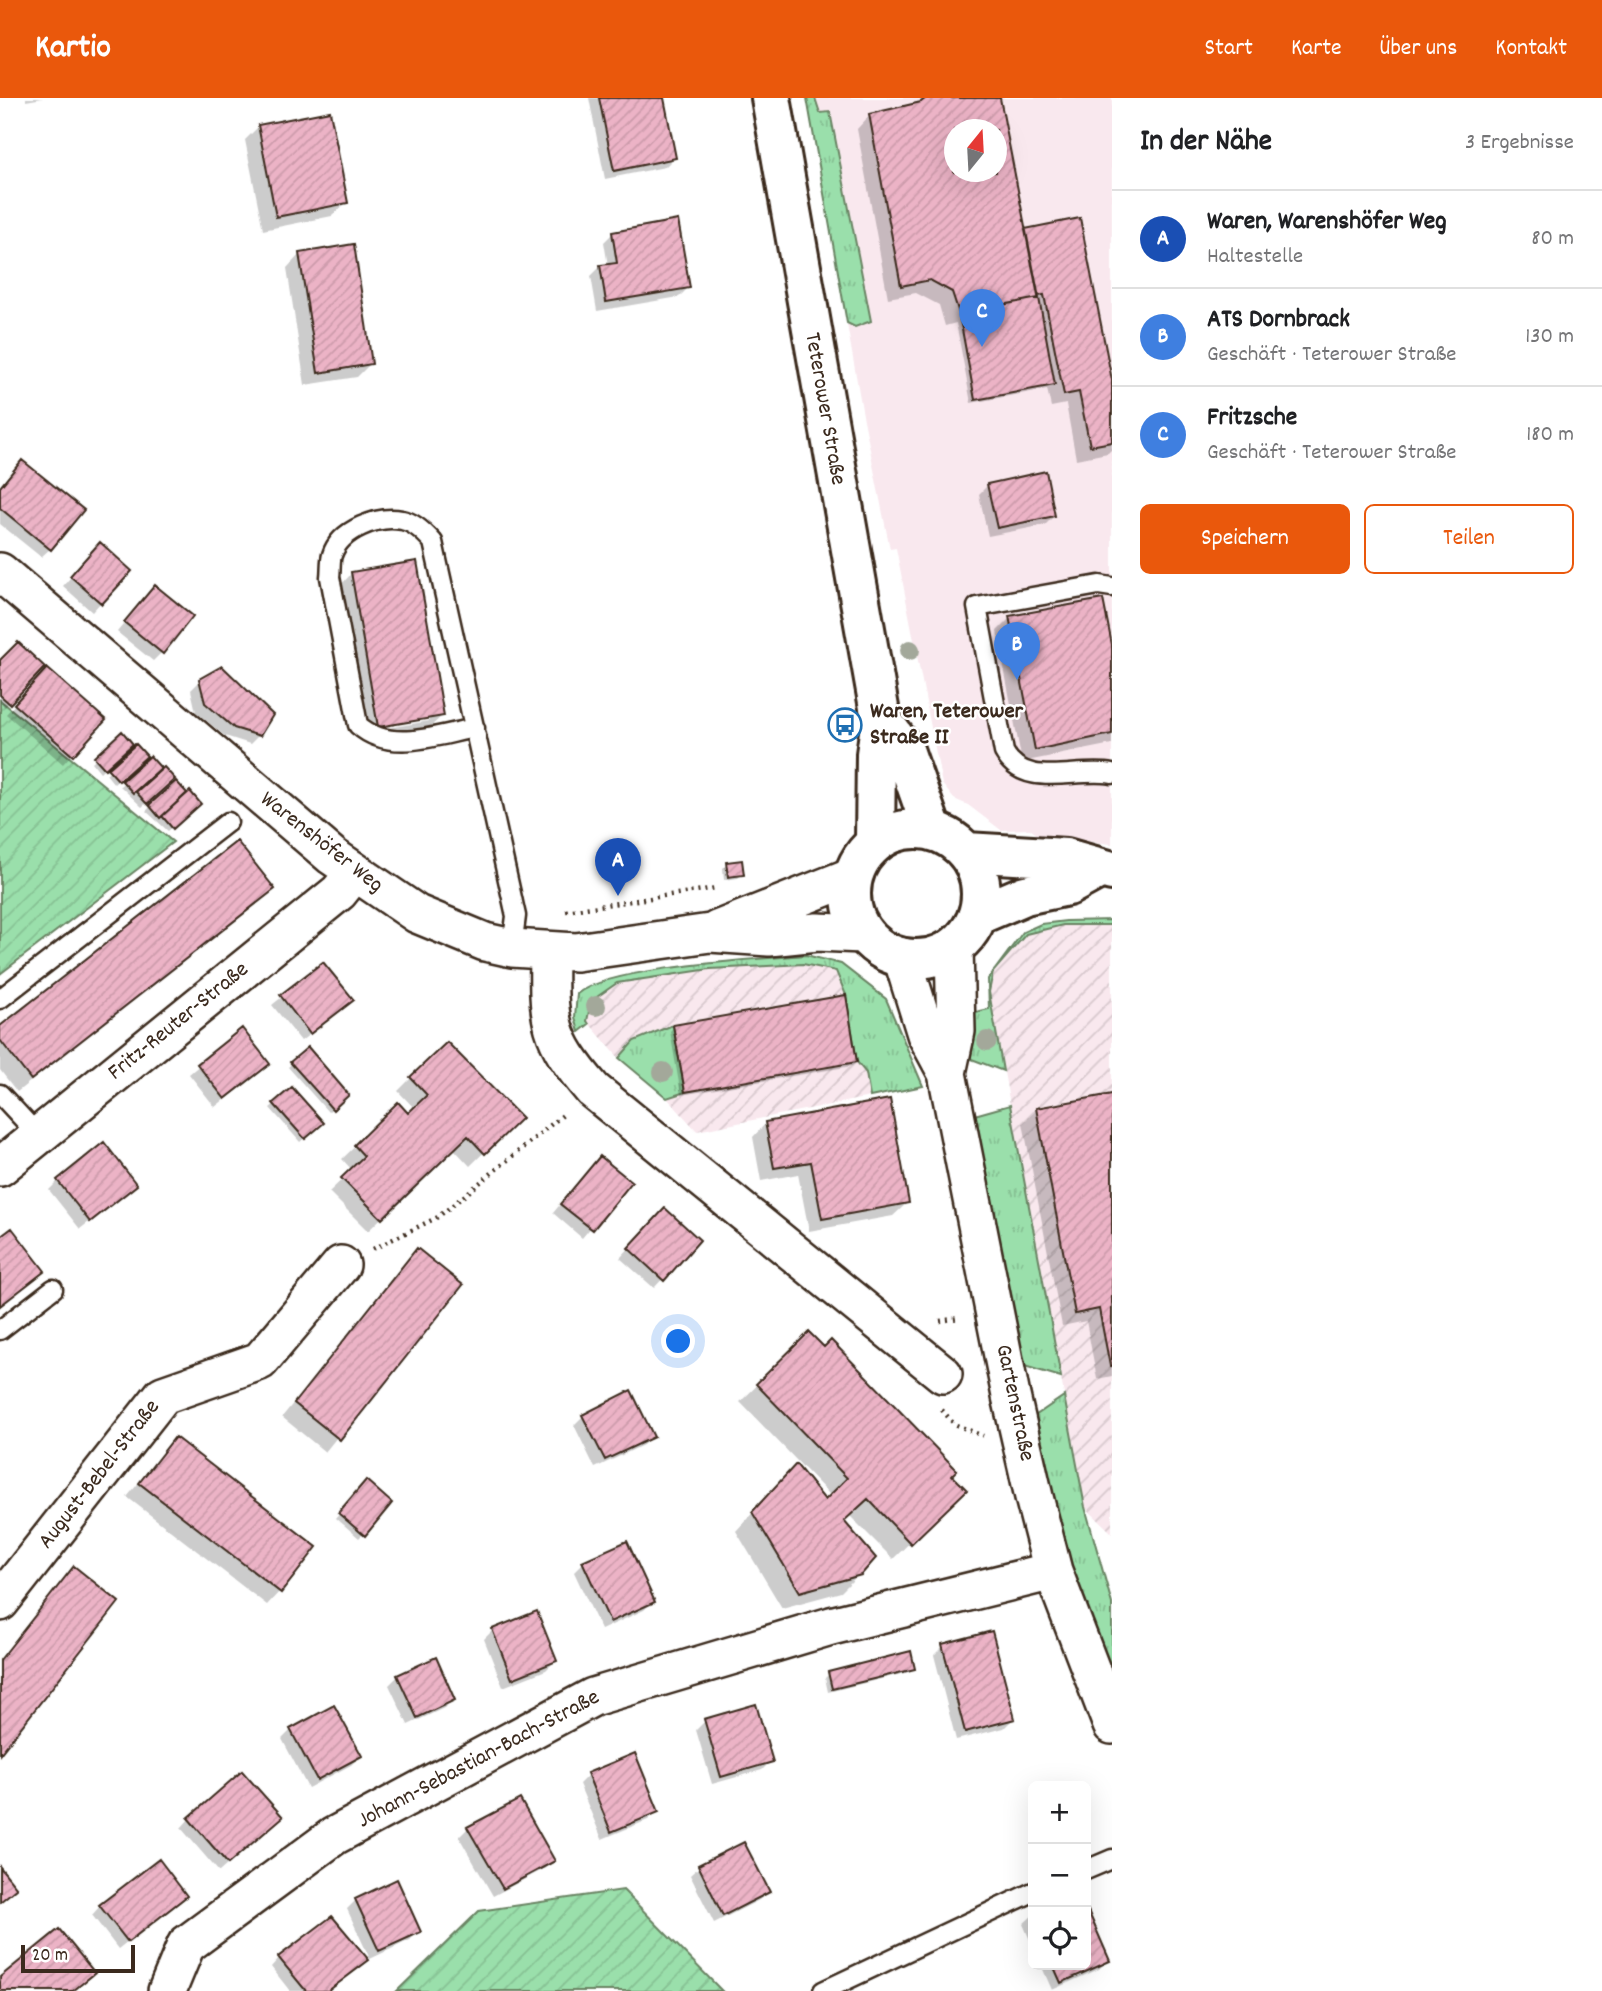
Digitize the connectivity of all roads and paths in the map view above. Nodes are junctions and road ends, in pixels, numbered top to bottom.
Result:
1 (771, 98) edge
2 (0, 572) edge
3 (1112, 587) edge
4 (881, 719) junction
5 (475, 728) junction
6 (1112, 774) edge
7 (228, 822) dead end
8 (932, 830) junction
9 (875, 842) junction
10 (966, 852) junction
11 (1106, 870) edge
12 (355, 872) junction
13 (853, 876) junction
14 (721, 887) dead end
15 (978, 915) junction
16 (514, 932) junction
17 (710, 933) junction
18 (863, 934) junction
19 (954, 947) junction
20 (549, 952) junction
21 (902, 957) junction
22 (0, 999) edge
23 (947, 1073) junction
24 (593, 1090) junction
25 (0, 1094) edge
26 (39, 1136) junction
27 (0, 1167) edge
28 (341, 1265) joint
29 (53, 1289) dead end
30 (994, 1311) junction
31 (0, 1330) edge
32 (899, 1339) junction
33 (943, 1374) joint
34 (1019, 1433) junction
35 (1054, 1571) junction
36 (0, 1601) edge
37 (1112, 1725) edge
38 (1112, 1859) edge
39 (1091, 1868) edge
40 (1028, 1894) edge
41 (167, 1991) edge
42 (823, 1991) edge

1 - 4 main road, Teterower Straße
2 - 12 street, Warenshöfer Weg
3 - 6 lane
4 - 8 main road, Teterower Straße
4 - 9 main road, Teterower Straße
5 - 5 lane
5 - 16 lane
7 - 22 lane
8 - 9 main road
8 - 10 main road
9 - 13 main road
10 - 11 main road
10 - 15 main road
11 - 15 main road
12 - 16 street, Warenshöfer Weg
12 - 26 street, Fritz-Reuter-Straße
13 - 17 street, Warenshöfer Weg
13 - 18 main road
14 - 16 path
15 - 19 main road
16 - 20 street, Warenshöfer Weg
17 - 18 street, Warenshöfer Weg
17 - 20 street, Warenshöfer Weg
18 - 21 main road
19 - 21 main road
19 - 23 street, Gartenstraße
20 - 24 street
21 - 23 street, Gartenstraße
23 - 30 street, Gartenstraße
24 - 28 path
24 - 32 street
25 - 26 lane
26 - 27 street, Fritz-Reuter-Straße
28 - 36 street, August-Bebel-Straße
29 - 31 lane
30 - 32 path
30 - 34 street, Gartenstraße
32 - 33 street
33 - 34 path
34 - 35 street, Gartenstraße
35 - 37 street, Gartenstraße
35 - 41 street, Johann-Sebastian-Bach-Straße
38 - 39 lane
40 - 42 lane

